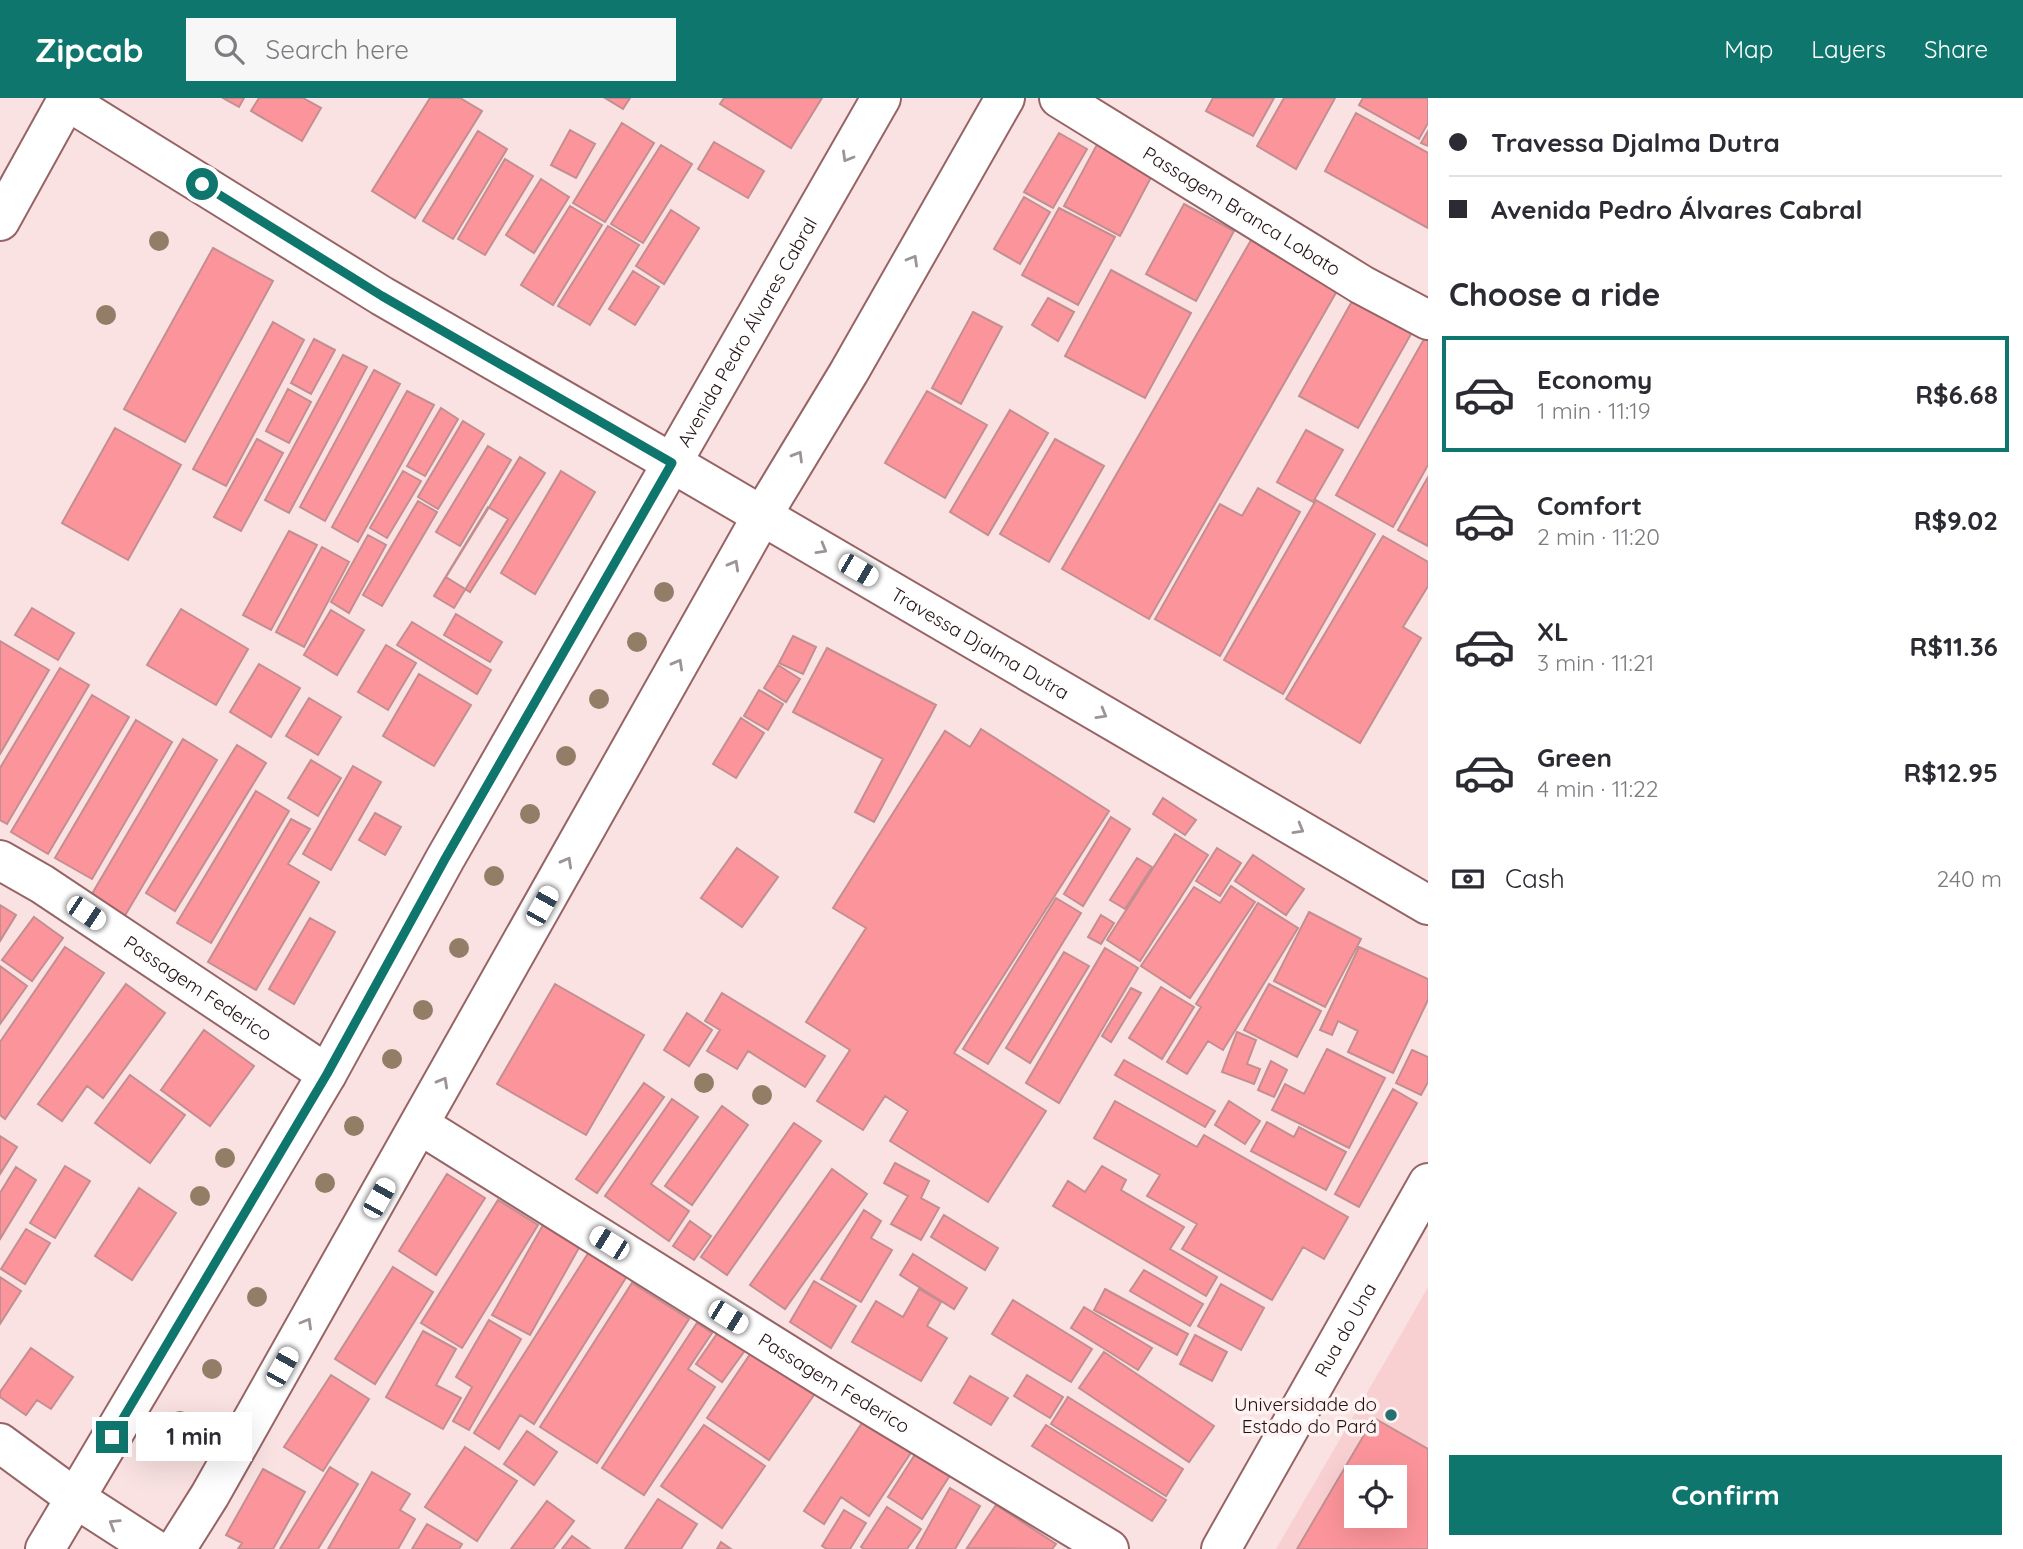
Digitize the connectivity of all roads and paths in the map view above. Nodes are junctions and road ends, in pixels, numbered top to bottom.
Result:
1 (881, 98) edge
2 (1005, 98) edge
3 (1059, 98) edge
4 (67, 99) edge
5 (0, 221) edge
6 (1428, 320) edge
7 (672, 463) junction
8 (763, 514) junction
9 (0, 860) edge
10 (1428, 905) edge
11 (327, 1074) junction
12 (420, 1125) junction
13 (1428, 1183) edge
14 (0, 1443) edge
15 (75, 1498) junction
16 (45, 1549) edge
17 (154, 1549) edge
18 (176, 1549) edge
19 (1110, 1549) edge
20 (1221, 1549) edge

1 -> 7 street, Avenida Pedro Álvares Cabral
8 -> 2 street
3 - 6 street, Passagem Branca Lobato
4 - 5 street
4 - 7 street, Travessa Djalma Dutra
7 - 8 street, Travessa Djalma Dutra
7 - 11 street, Avenida Pedro Álvares Cabral
8 -> 10 street, Travessa Djalma Dutra
12 -> 8 street
9 - 11 street, Passagem Federico
11 - 15 street, Avenida Pedro Álvares Cabral
18 -> 12 street
12 - 19 street, Passagem Federico
13 - 20 street, Rua do Una
14 - 15 street
15 - 16 street, Avenida Pedro Álvares Cabral
17 -> 15 street

